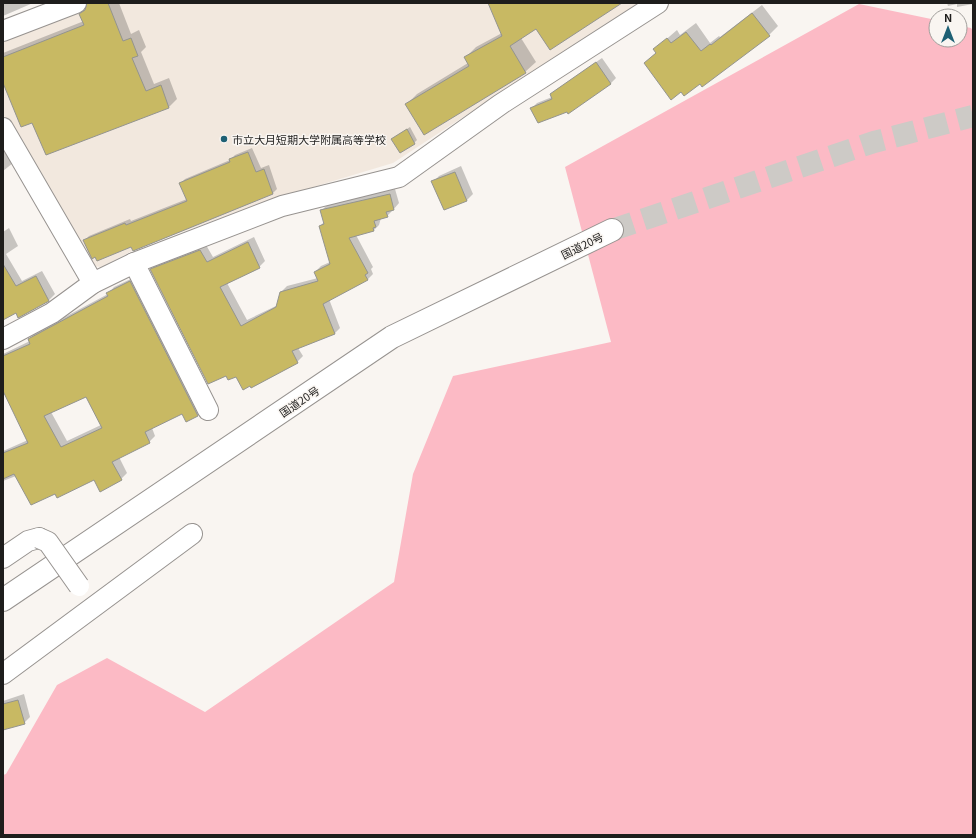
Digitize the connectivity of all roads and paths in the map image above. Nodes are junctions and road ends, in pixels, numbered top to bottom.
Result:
1 (76, 3) edge
2 (658, 3) edge
3 (3, 31) edge
4 (3, 128) edge
5 (612, 230) tunnel mouth
6 (134, 263) junction
7 (93, 283) junction
8 (3, 339) edge
9 (208, 410) dead end
10 (192, 534) dead end
11 (3, 558) edge
12 (3, 600) edge
13 (91, 607) junction
14 (3, 674) edge

1 - 3 street
2 - 6 street
4 - 7 street
5 - 12 highway, 国道20号
6 - 7 street
6 - 9 street
7 - 8 street
10 - 13 street
11 - 13 street, bridge
13 - 14 street

